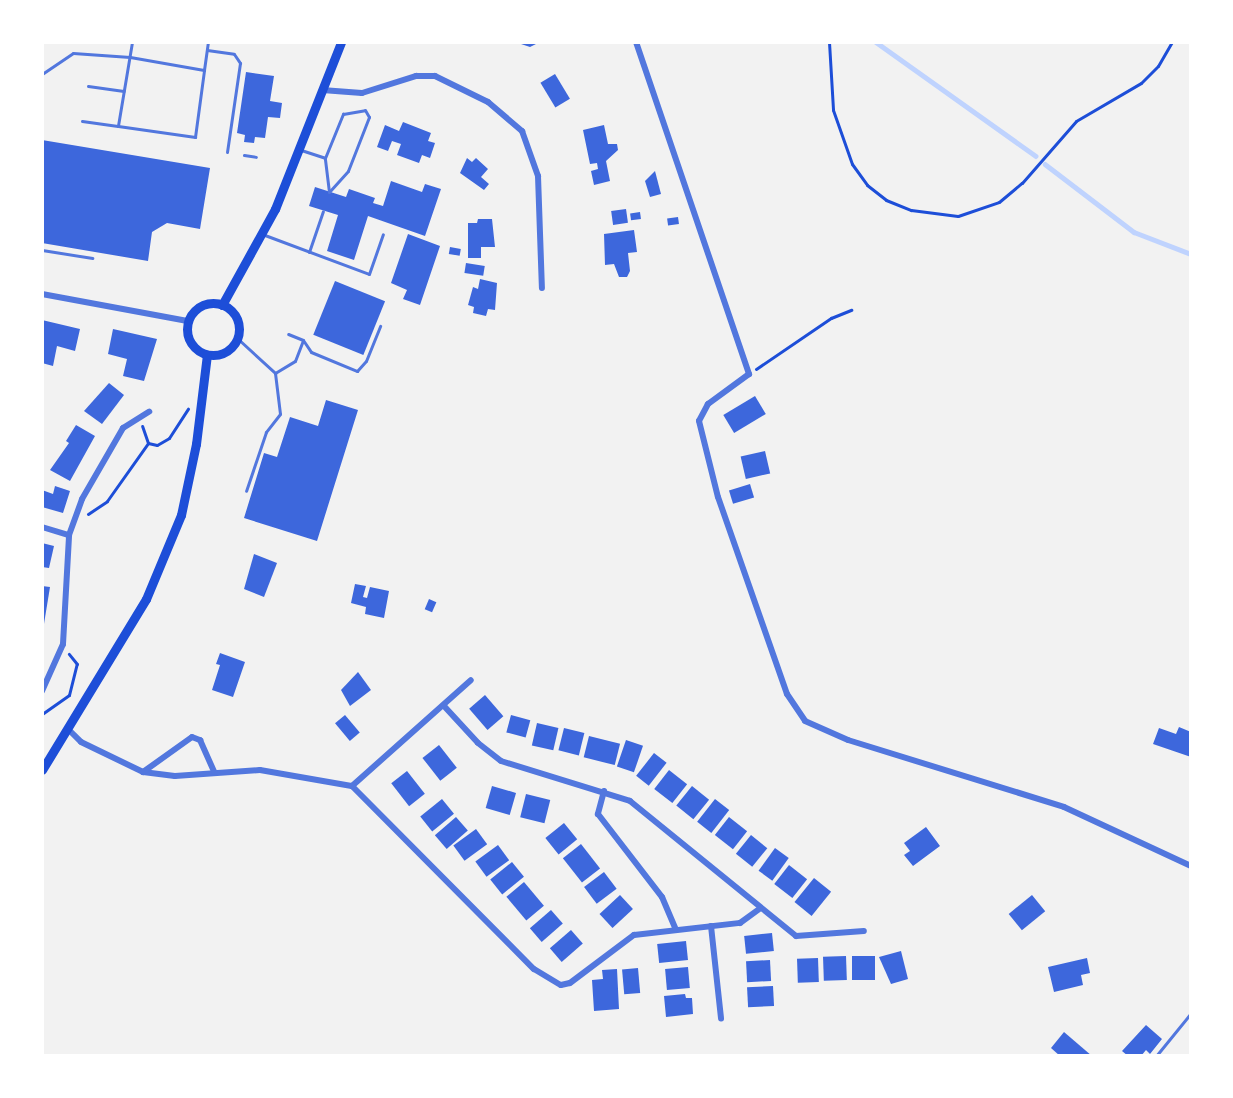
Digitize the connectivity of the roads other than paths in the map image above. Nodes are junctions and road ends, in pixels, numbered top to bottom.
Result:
1 (132, 42) edge
2 (208, 42) edge
3 (341, 42) edge
4 (636, 42) edge
5 (207, 50) junction
6 (130, 57) junction
7 (204, 70) junction
8 (42, 74) edge
9 (88, 86) dead end
10 (322, 90) junction
11 (124, 91) junction
12 (82, 121) dead end
13 (118, 126) junction
14 (298, 149) junction
15 (227, 152) dead end
16 (244, 155) dead end
17 (256, 157) dead end
18 (325, 158) junction
19 (323, 210) dead end
20 (261, 233) junction
21 (383, 234) dead end
22 (42, 250) edge
23 (309, 252) junction
24 (92, 258) dead end
25 (542, 288) dead end
26 (42, 294) edge
27 (222, 305) junction
28 (188, 321) junction
29 (380, 326) dead end
30 (288, 334) dead end
31 (237, 338) junction
32 (303, 340) junction
33 (207, 355) junction
34 (275, 374) junction
35 (149, 412) dead end
36 (246, 491) dead end
37 (42, 527) edge
38 (69, 535) junction
39 (471, 680) dead end
40 (42, 691) edge
41 (444, 706) junction
42 (68, 729) junction
43 (42, 770) edge
44 (143, 772) junction
45 (214, 772) junction
46 (352, 786) junction
47 (604, 791) junction
48 (1191, 866) edge
49 (759, 909) junction
50 (711, 926) junction
51 (675, 928) junction
52 (864, 931) dead end
53 (1191, 1013) edge
54 (721, 1018) dead end
55 (1156, 1056) edge

1 - 6 lane
2 - 5 lane
3 - 10 main road
4 - 48 street
5 - 7 lane
5 - 15 lane
6 - 7 lane
6 - 8 lane
6 - 11 lane
7 - 13 lane
9 - 11 lane
10 - 14 main road
10 - 25 street
11 - 13 lane
12 - 13 lane
14 - 18 lane
14 - 20 main road
16 - 17 lane
18 - 18 lane
19 - 23 lane
20 - 23 lane
20 - 27 main road
21 - 23 lane
22 - 24 lane
26 - 28 street
27 - 28 main road
27 - 31 main road
28 - 33 main road
29 - 32 lane
30 - 32 lane
31 - 33 main road
31 - 34 lane
32 - 34 lane
33 - 42 main road
34 - 36 lane
35 - 38 street
37 - 38 street
38 - 40 street
39 - 41 street
41 - 46 street
41 - 47 street
42 - 43 main road
42 - 44 street
44 - 45 street
44 - 45 street
45 - 46 street
46 - 51 street
47 - 49 street
47 - 51 street
49 - 50 street
49 - 52 street
50 - 51 street
50 - 54 street
53 - 55 lane

